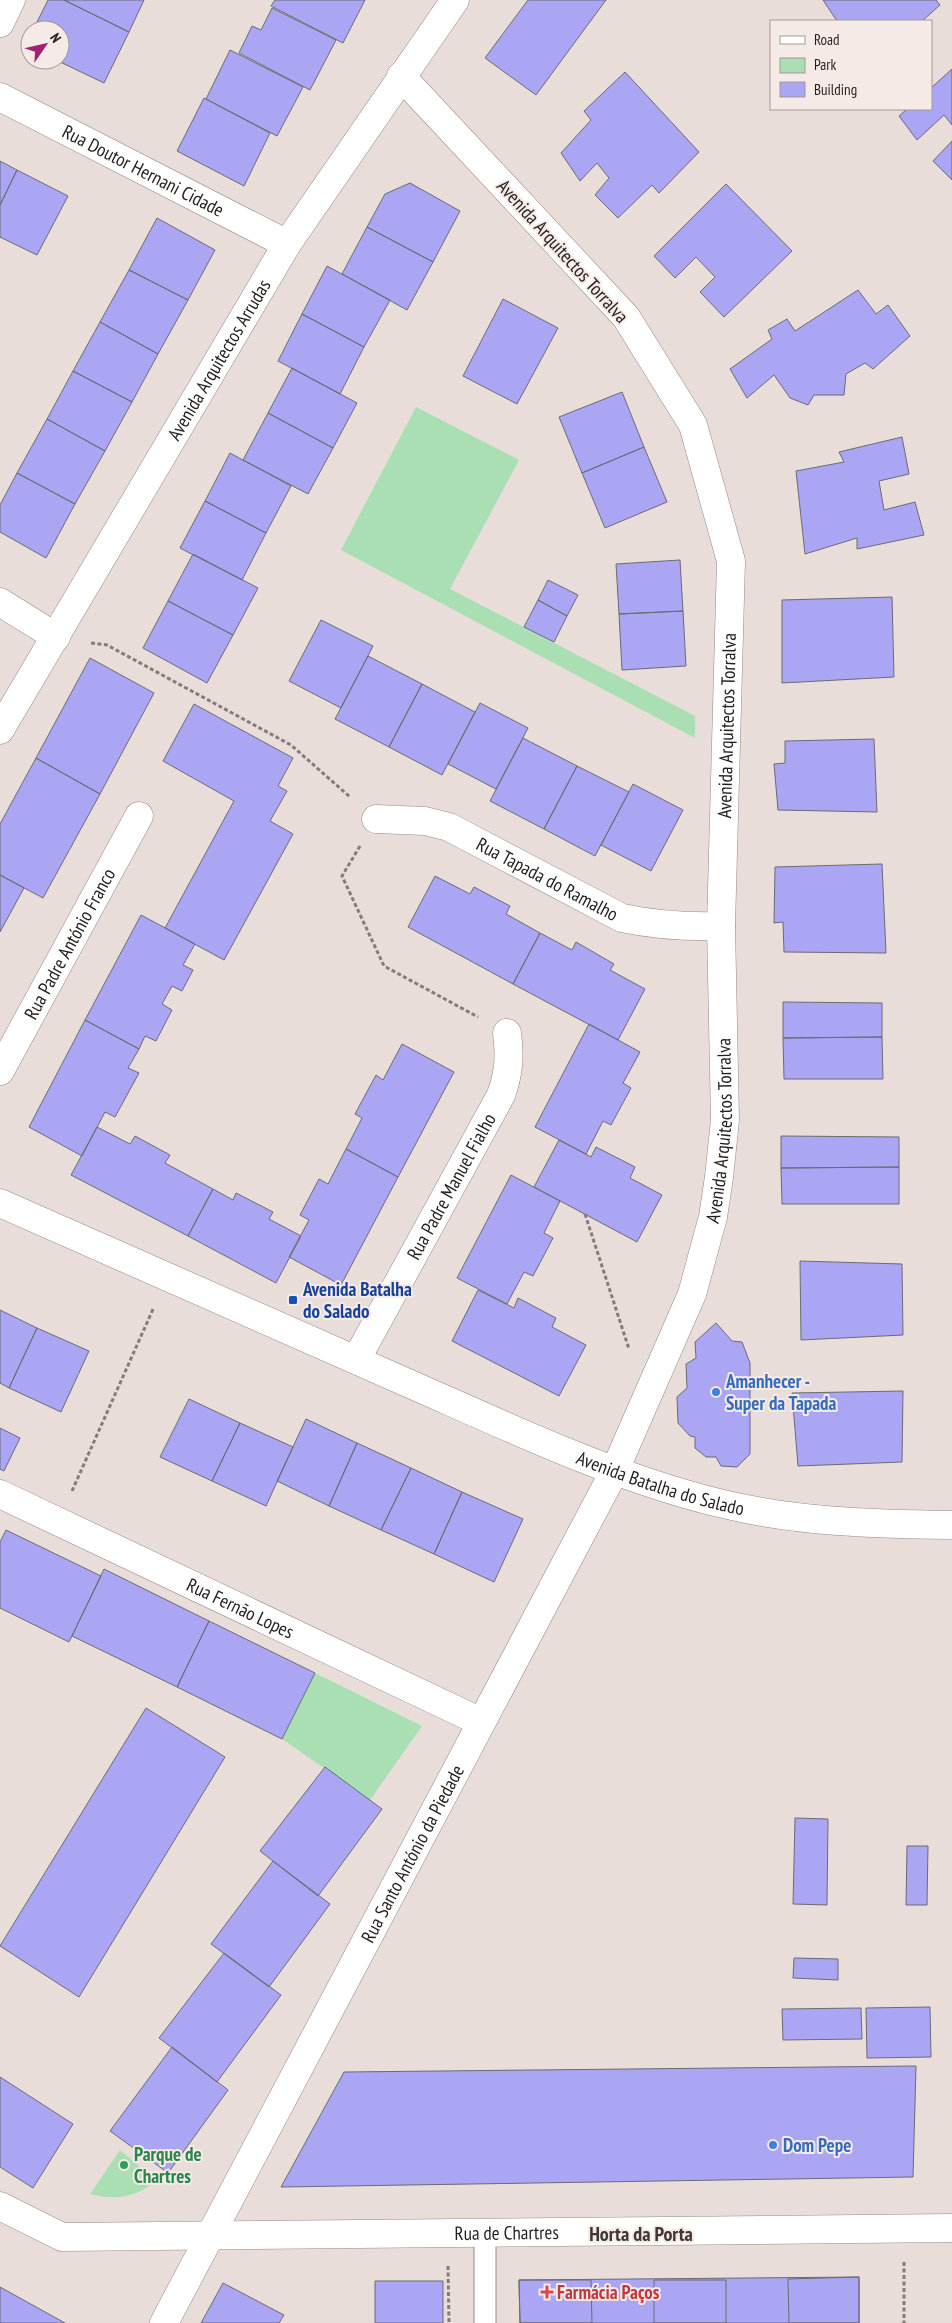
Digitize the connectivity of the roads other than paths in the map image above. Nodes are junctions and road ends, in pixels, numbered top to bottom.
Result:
1 (11, 0) edge
2 (455, 0) edge
3 (0, 23) edge
4 (401, 76) junction
5 (0, 96) edge
6 (287, 244) junction
7 (0, 602) edge
8 (56, 638) junction
9 (0, 730) edge
10 (139, 816) dead end
11 (376, 819) road end
12 (721, 926) junction
13 (507, 1033) road end
14 (0, 1071) edge
15 (0, 1203) edge
16 (356, 1360) junction
17 (615, 1470) junction
18 (0, 1494) edge
19 (952, 1525) edge
20 (481, 1722) junction
21 (0, 2206) edge
22 (952, 2228) edge
23 (485, 2233) junction
24 (208, 2237) junction
25 (164, 2323) edge
26 (485, 2323) edge

1 - 3 street
2 - 4 street, Avenida Arquitectos Arrudas
4 - 6 street, Avenida Arquitectos Arrudas
4 - 12 street, Avenida Arquitectos Torralva
5 - 6 street, Rua Doutor Hernani Cidade
6 - 8 street, Avenida Arquitectos Arrudas
7 - 8 street
8 - 9 street, Avenida Arquitectos Arrudas
10 - 14 street, Rua Padre António Franco
11 - 12 street, Rua Tapada do Ramalho
12 - 17 street, Avenida Arquitectos Torralva
13 - 16 street, Rua Padre Manuel Fialho
15 - 16 street, Avenida Batalha do Salado
16 - 17 street, Avenida Batalha do Salado
17 - 19 street, Avenida Batalha do Salado
17 - 20 street, Rua Santo António da Piedade
18 - 20 street, Rua Fernão Lopes
20 - 24 street, Rua Santo António da Piedade
21 - 24 street, Rua de Chartres
22 - 23 street, Rua de Chartres
23 - 24 street, Rua de Chartres
23 - 26 lane
24 - 25 street, Rua Santo António da Piedade

